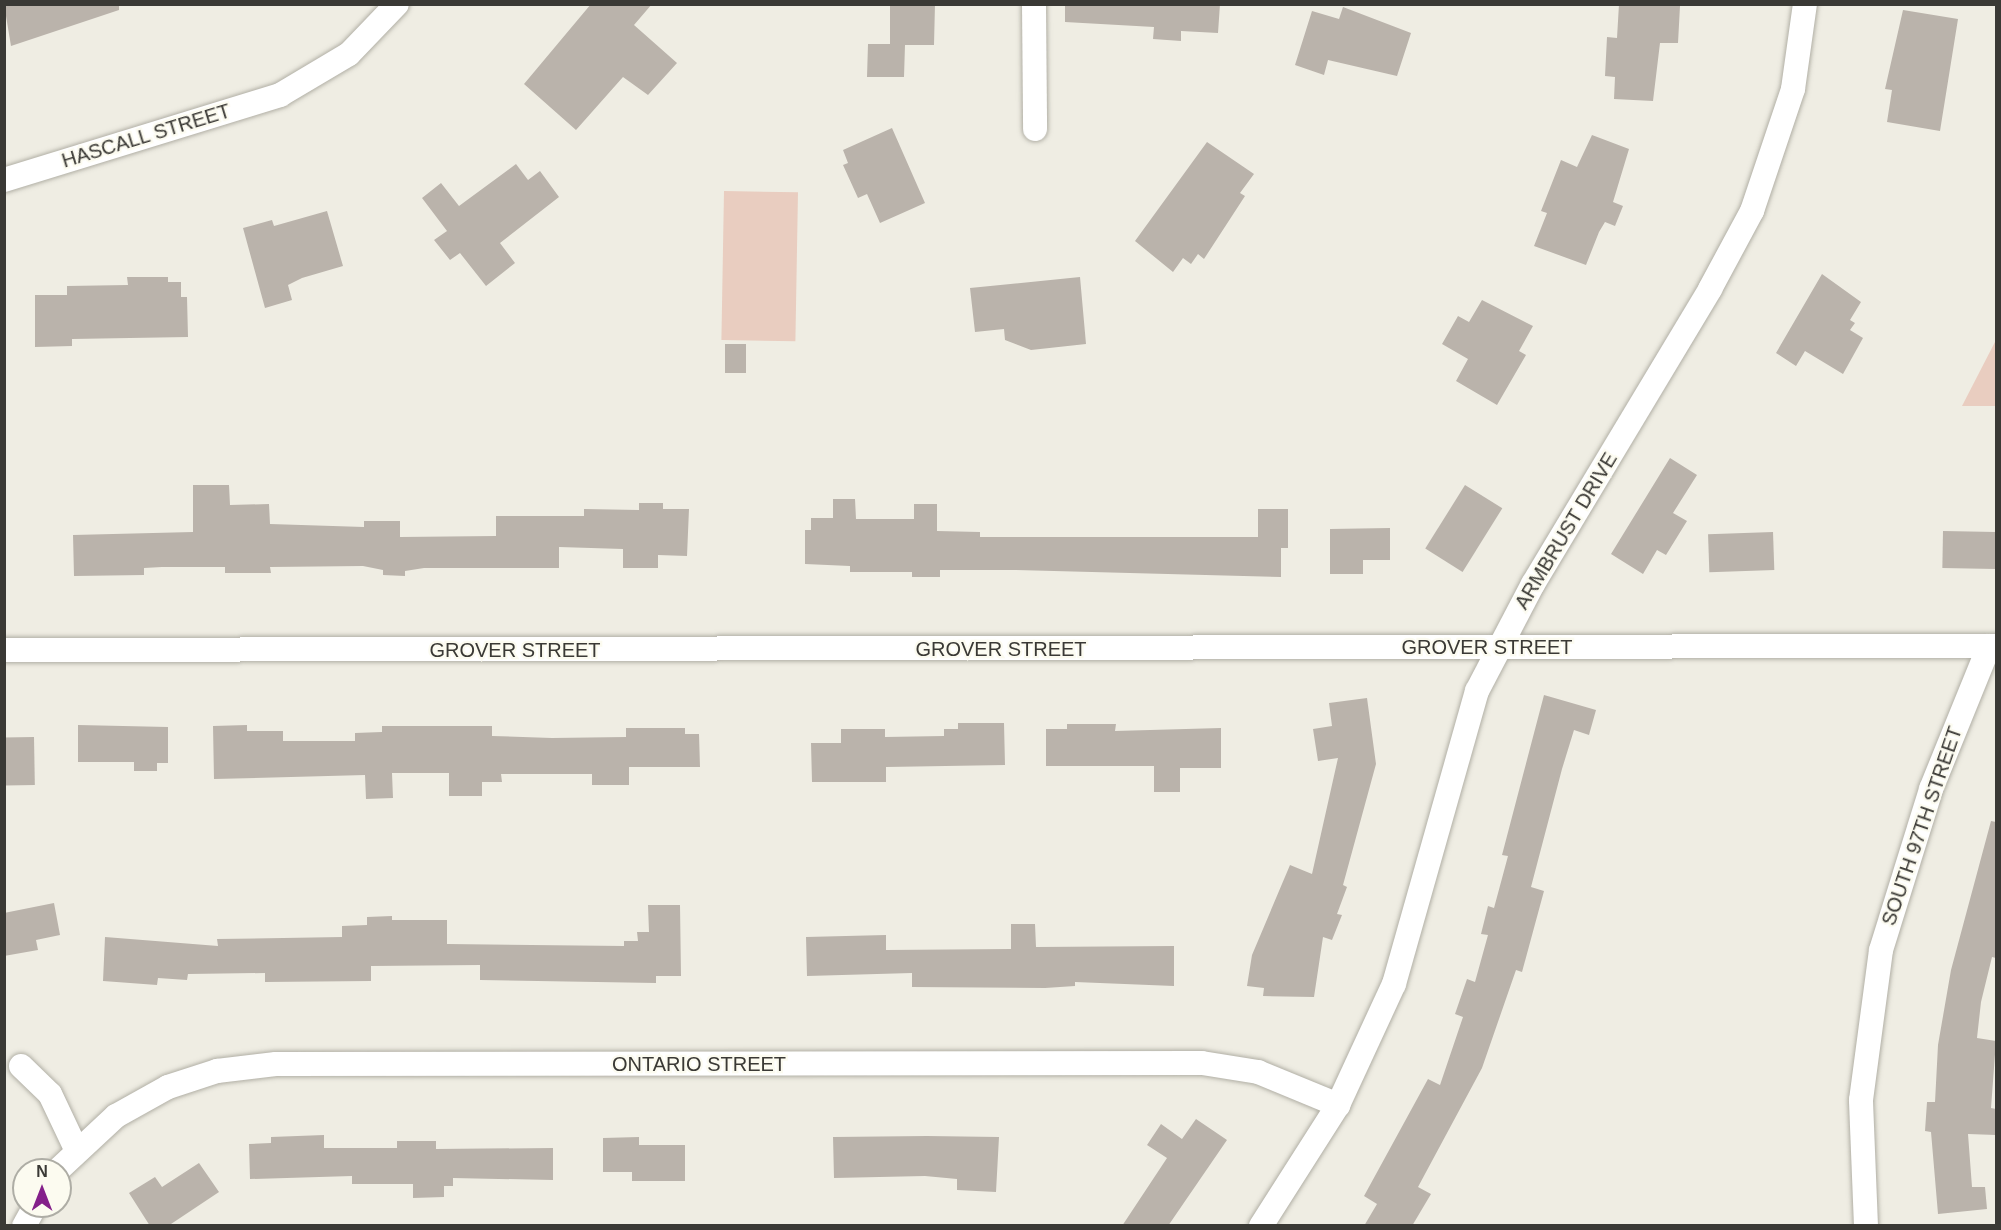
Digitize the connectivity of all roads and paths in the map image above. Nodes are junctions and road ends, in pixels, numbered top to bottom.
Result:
1 (397, 4) edge
2 (1034, 4) edge
3 (1805, 4) edge
4 (1035, 129) dead end
5 (4, 180) edge
6 (1500, 646) junction
7 (1993, 646) edge
8 (4, 650) edge
9 (21, 1066) dead end
10 (1338, 1105) junction
11 (77, 1151) junction
12 (70, 1158) edge
13 (1261, 1226) edge
14 (1866, 1226) edge

1 - 5 street, HASCALL STREET
2 - 4 street
3 - 6 street, ARMBRUST DRIVE
6 - 7 street, GROVER STREET
6 - 8 street, GROVER STREET
6 - 10 street, ARMBRUST DRIVE
7 - 14 street, SOUTH 97TH STREET
9 - 11 street
10 - 11 street, ONTARIO STREET
10 - 13 street, ARMBRUST DRIVE
11 - 12 street, ONTARIO STREET

